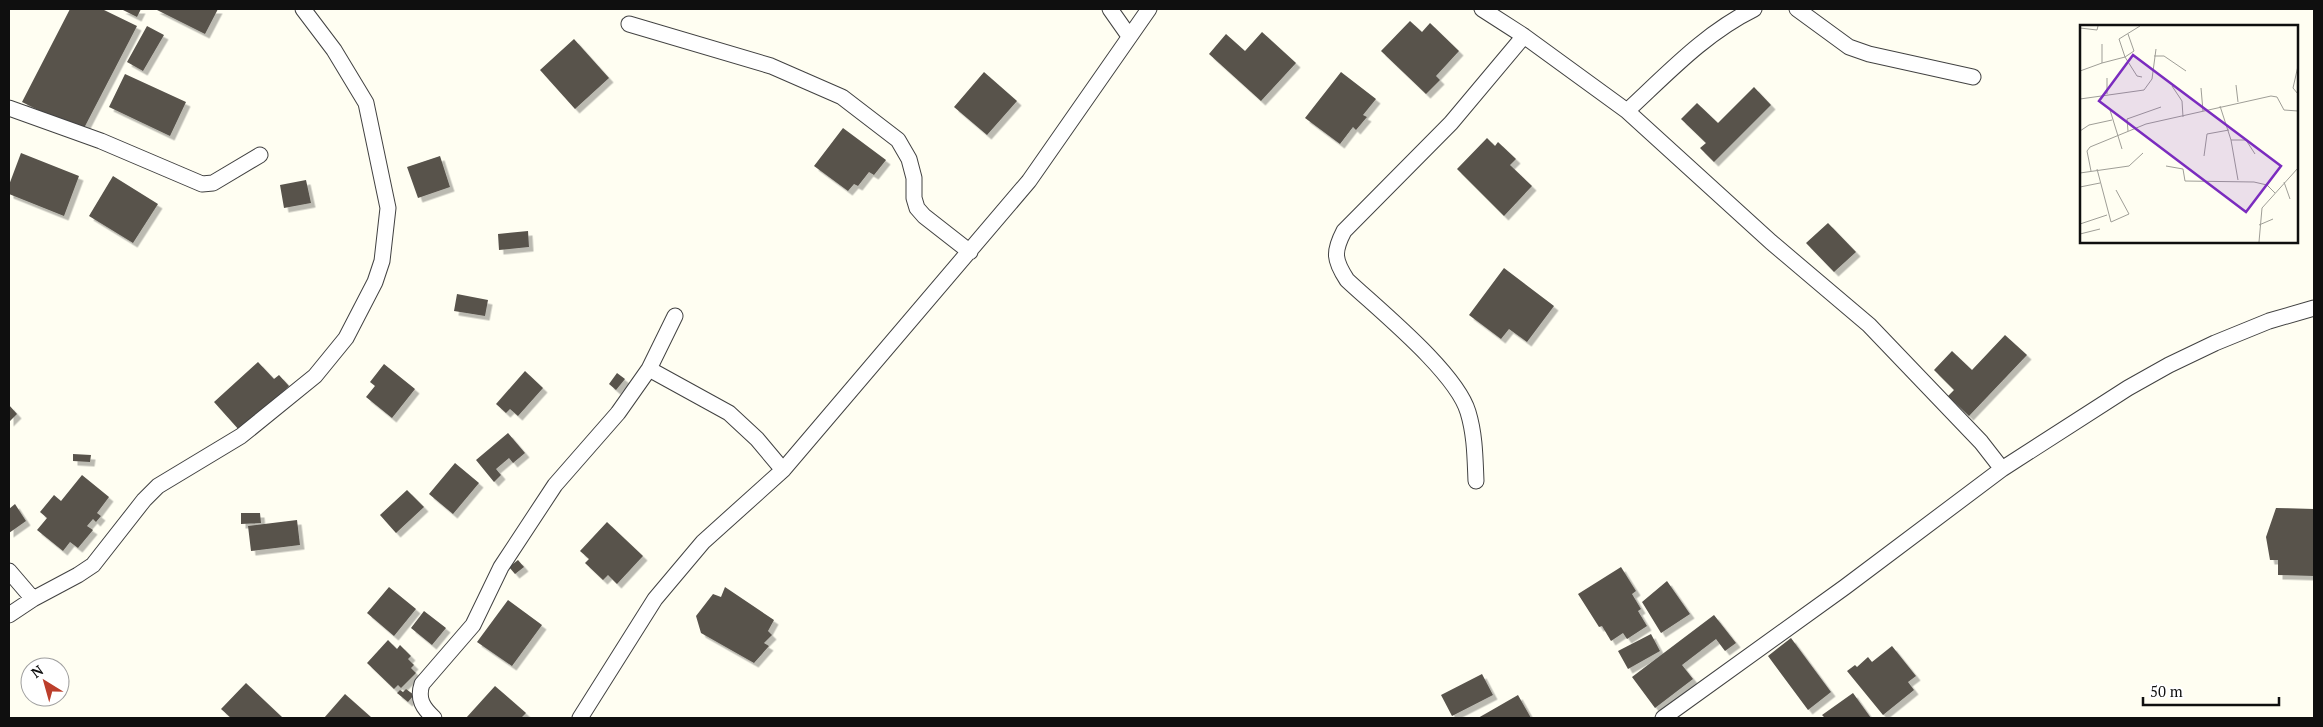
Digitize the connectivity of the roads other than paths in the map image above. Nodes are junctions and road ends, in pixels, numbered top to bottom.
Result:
1 (302, 9) edge
2 (1110, 9) edge
3 (1149, 9) edge
4 (1482, 9) edge
5 (1754, 9) edge
6 (1797, 9) edge
7 (629, 24) dead end
8 (1129, 36) junction
9 (1524, 36) junction
10 (1974, 77) dead end
11 (9, 108) edge
12 (1627, 111) junction
13 (260, 156) dead end
14 (970, 252) junction
15 (2314, 308) edge
16 (675, 316) dead end
17 (649, 369) junction
18 (2002, 469) junction
19 (783, 470) junction
20 (1476, 481) dead end
21 (9, 572) edge
22 (33, 599) junction
23 (9, 615) edge
24 (434, 718) edge
25 (580, 718) edge
26 (1663, 718) edge

1 - 22 street
2 - 8 street
3 - 8 street
4 - 9 street
5 - 12 street
6 - 10 street
7 - 14 street
8 - 14 street
9 - 12 street
9 - 20 street
11 - 13 street
12 - 18 street
14 - 19 street
15 - 18 street
16 - 17 street
17 - 19 street
17 - 24 street
18 - 26 street
19 - 25 street
21 - 22 street
22 - 23 street

